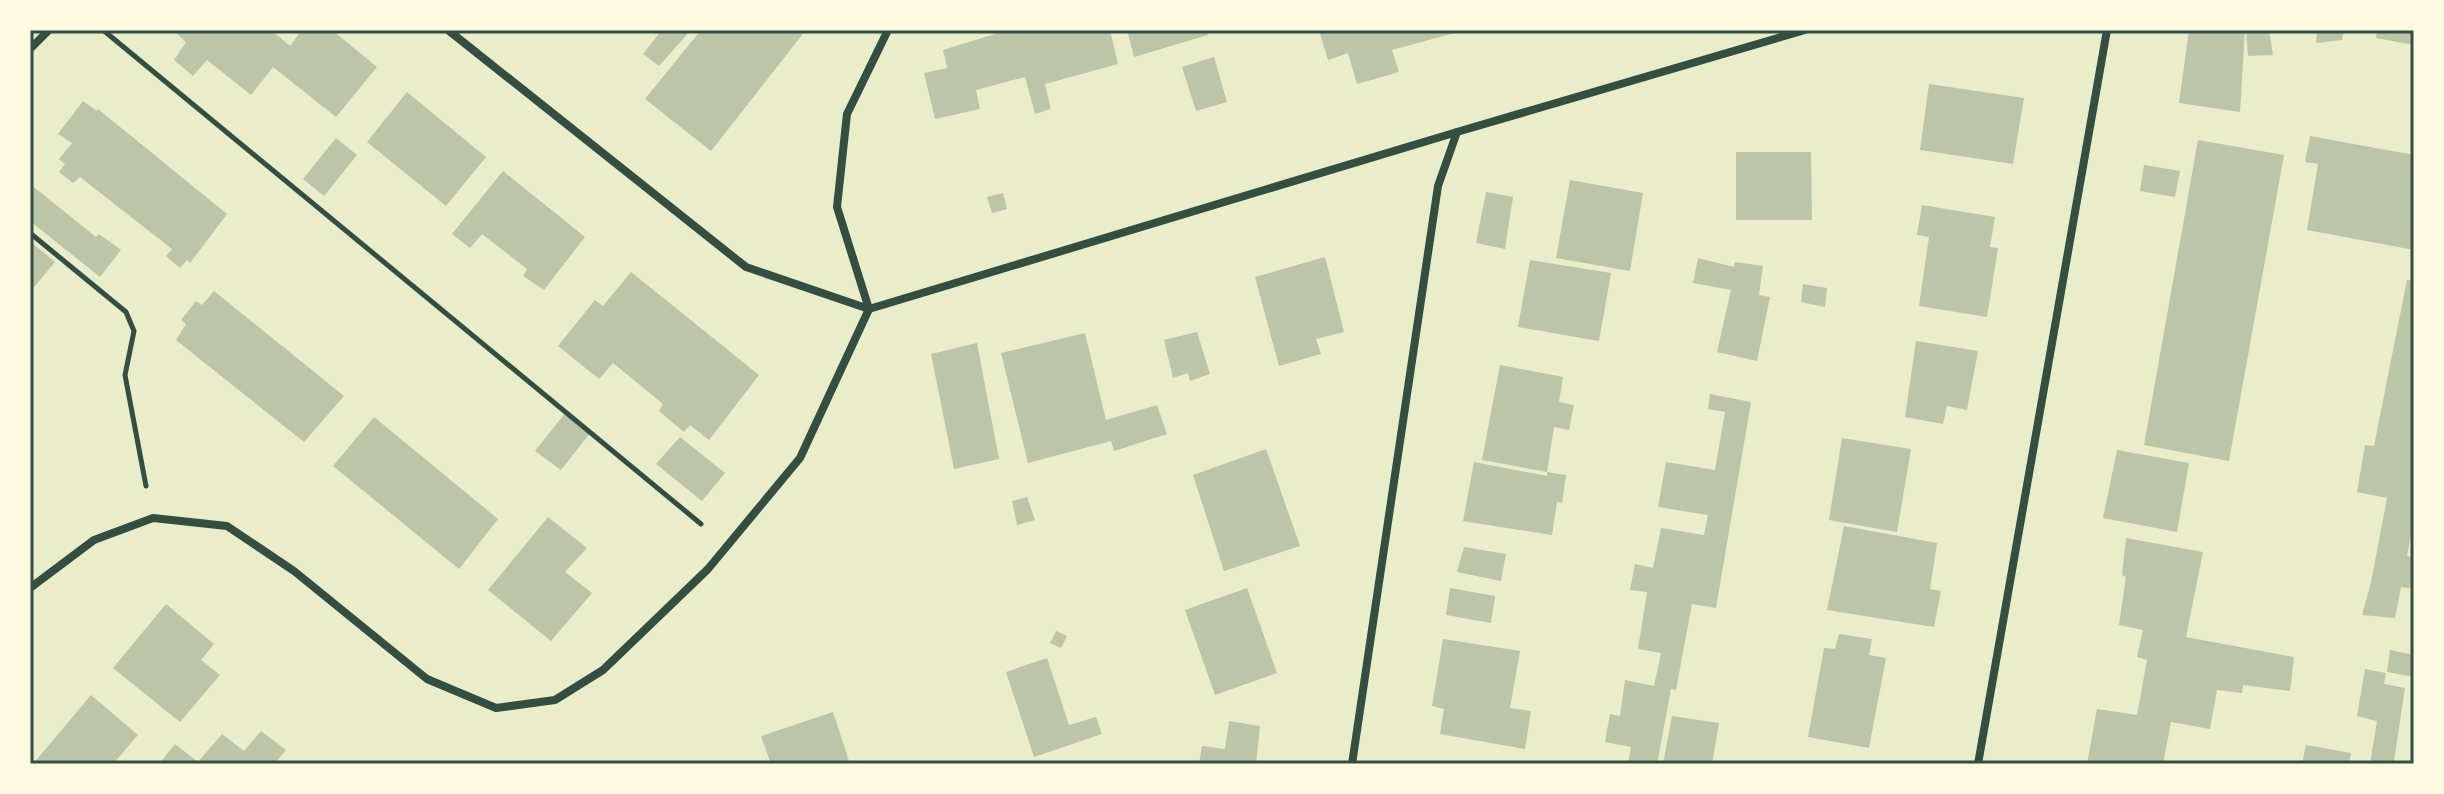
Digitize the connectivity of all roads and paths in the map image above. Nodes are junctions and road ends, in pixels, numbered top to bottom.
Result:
1 (49, 30) edge
2 (103, 30) edge
3 (448, 30) edge
4 (888, 30) edge
5 (1805, 30) edge
6 (2107, 30) edge
7 (30, 49) edge
8 (1457, 132) junction
9 (30, 233) edge
10 (869, 309) junction
11 (153, 518) junction
12 (728, 546) junction
13 (30, 588) edge
14 (1352, 764) edge
15 (1978, 764) edge

1 - 7 street
2 - 12 path
3 - 10 street
4 - 10 street
5 - 8 street
6 - 15 street
8 - 10 street
8 - 14 street
9 - 11 path
10 - 12 street
11 - 12 street
11 - 13 street

